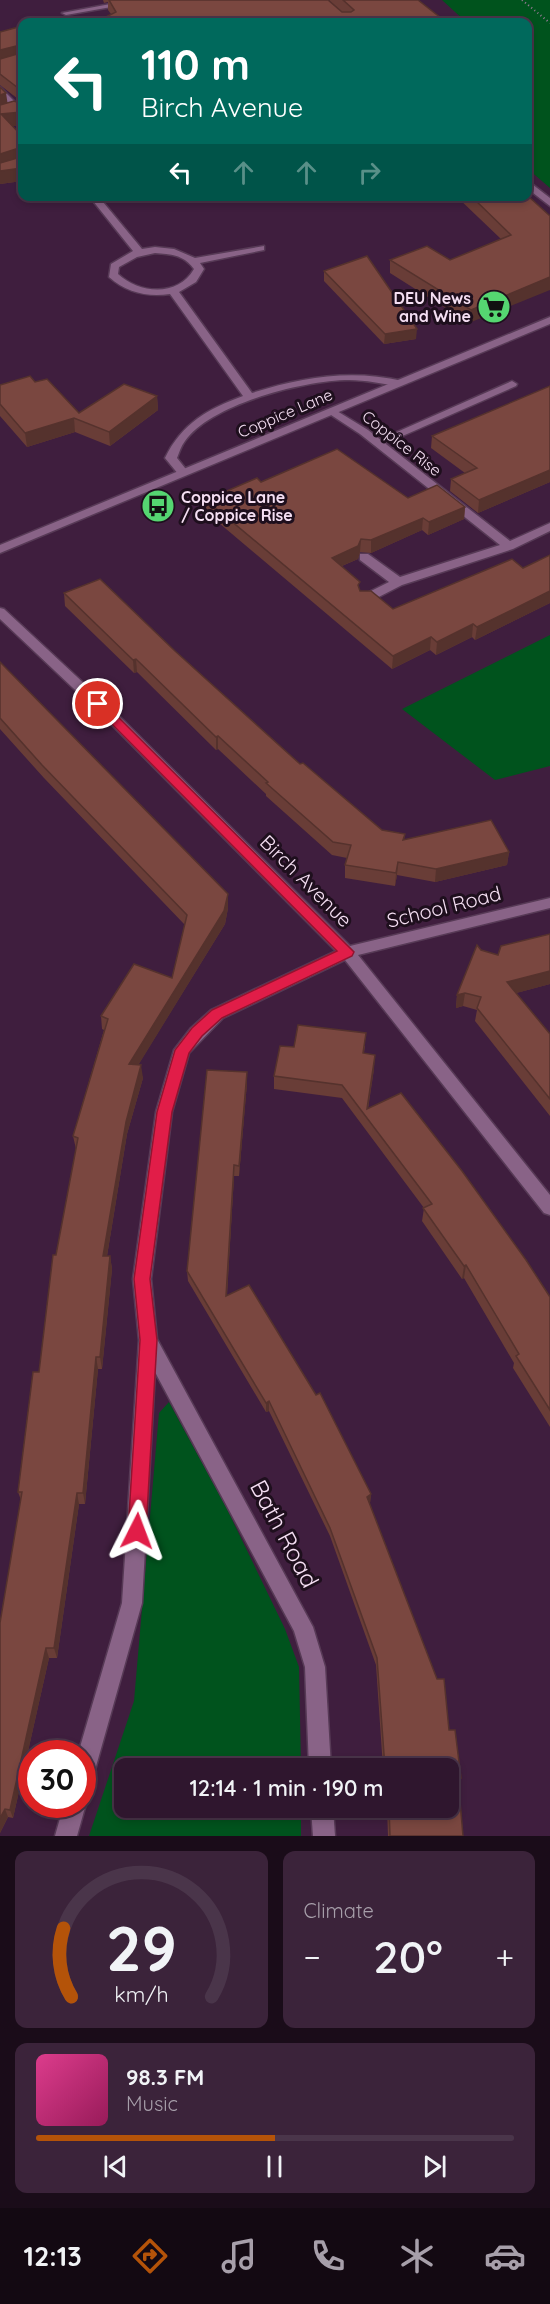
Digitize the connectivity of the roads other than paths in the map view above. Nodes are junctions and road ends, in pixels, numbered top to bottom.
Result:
1 (147, 0) edge
2 (65, 14) edge
3 (0, 90) edge
4 (18, 109) edge
5 (532, 187) edge
6 (97, 201) edge
7 (550, 203) edge
8 (261, 248) dead end
9 (139, 252) junction
10 (195, 261) junction
11 (172, 290) junction
12 (550, 320) edge
13 (399, 383) junction
14 (512, 384) dead end
15 (248, 395) junction
16 (332, 411) junction
17 (378, 443) junction
18 (183, 473) junction
19 (550, 527) edge
20 (508, 546) junction
21 (0, 549) edge
22 (364, 557) dead end
23 (399, 582) junction
24 (365, 599) edge
25 (0, 612) edge
26 (550, 903) edge
27 (347, 952) junction
28 (550, 1208) edge
29 (148, 1340) junction
30 (93, 1740) edge
31 (320, 1758) edge
32 (71, 1818) edge
33 (323, 1818) edge
34 (66, 1836) edge
35 (324, 1836) edge

1 - 2 street
3 - 4 street
5 - 7 street
6 - 9 street
8 - 10 street
9 - 10 street
9 - 11 street
10 - 11 street
11 - 15 street
12 - 13 street, Coppice Lane
13 - 15 street, Coppice Lane
13 - 16 street, Coppice Lane
14 - 17 street
15 - 18 street, Coppice Lane
16 - 17 street, Coppice Rise
16 - 18 street, Coppice Lane
17 - 20 street, Coppice Rise
18 - 21 street, Coppice Lane
19 - 20 street
20 - 23 street
22 - 23 street
23 - 24 street
25 - 27 street, Birch Avenue
26 - 27 street, School Road
27 - 28 street, Birch Avenue
27 - 29 street, Bath Road
29 - 30 street, Bath Road
29 - 31 street, Bath Road
32 - 34 street
33 - 35 street

